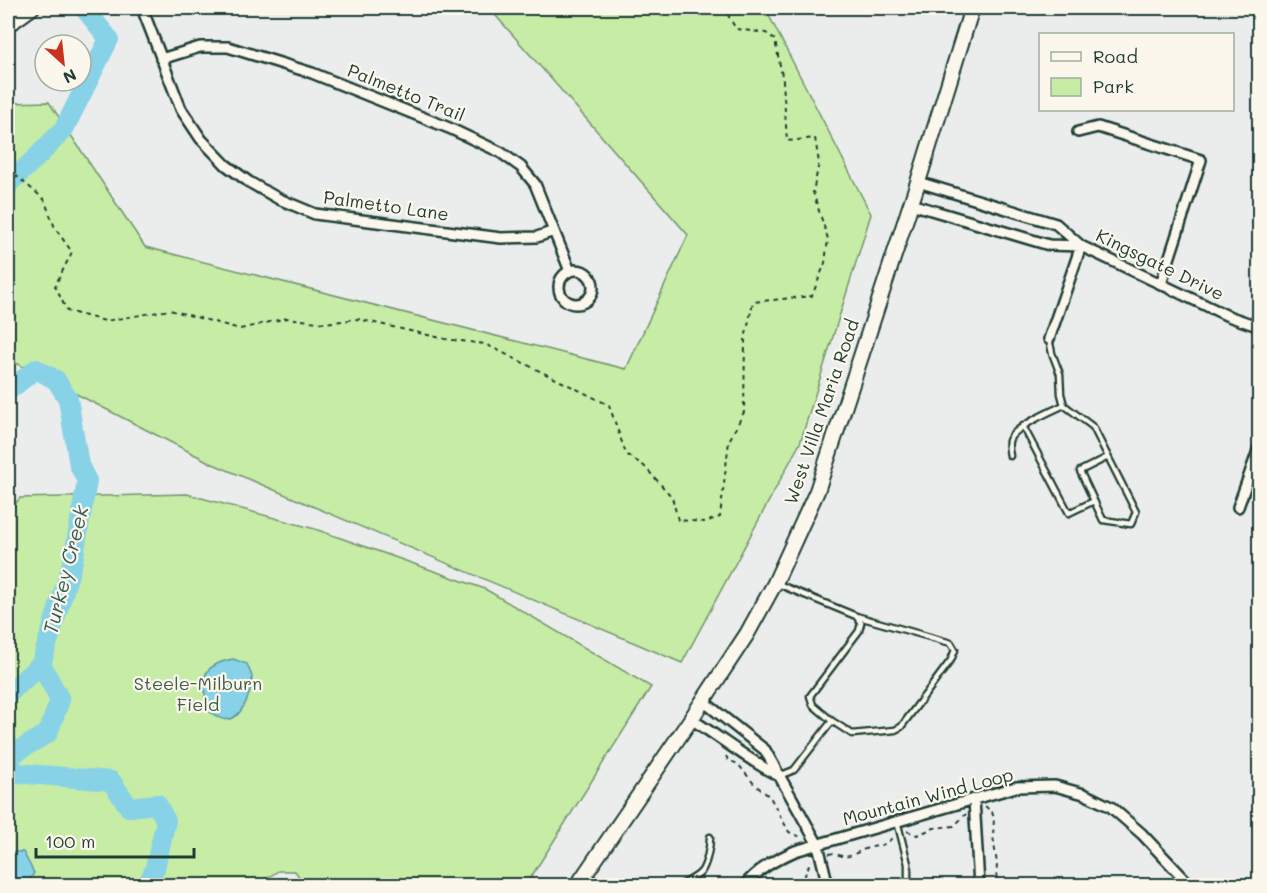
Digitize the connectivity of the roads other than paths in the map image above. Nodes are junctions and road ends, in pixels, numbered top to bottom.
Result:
1 (33, 8) edge
2 (142, 8) edge
3 (972, 8) edge
4 (8, 26) edge
5 (161, 59) junction
6 (1078, 132) dead end
7 (918, 182) junction
8 (910, 204) junction
9 (554, 231) junction
10 (1081, 246) junction
11 (570, 271) dead end
12 (1161, 284) junction
13 (1260, 327) edge
14 (1049, 339) joint
15 (1064, 405) junction
16 (1023, 426) junction
17 (1260, 445) edge
18 (1010, 456) dead end
19 (1108, 457) junction
20 (1094, 501) junction
21 (1238, 507) dead end
22 (775, 583) junction
23 (856, 616) junction
24 (703, 701) junction
25 (691, 719) junction
26 (832, 721) junction
27 (779, 776) junction
28 (974, 804) junction
29 (897, 821) junction
30 (710, 837) dead end
31 (818, 845) junction
32 (581, 881) edge
33 (598, 885) edge
34 (680, 885) edge
35 (744, 885) edge
36 (828, 885) edge
37 (908, 885) edge
38 (979, 885) edge
39 (1191, 885) edge

1 - 4 street
2 - 5 street, Palmetto Lane
3 - 7 main road, West Villa Maria Road
5 - 9 street, Palmetto Trail
5 - 9 street, Palmetto Lane
6 - 12 street
7 - 8 main road, West Villa Maria Road
7 - 10 street, Kingsgate Drive
8 - 10 street, Kingsgate Drive
8 - 22 main road, West Villa Maria Road
9 - 11 street, Palmetto Trail
10 - 12 street, Kingsgate Drive
10 - 14 street
12 - 13 street, Kingsgate Drive
14 - 15 lane
15 - 16 lane
15 - 19 lane
16 - 18 lane
16 - 20 lane
17 - 21 street
19 - 20 lane
19 - 20 lane
22 - 23 lane
22 - 24 main road, West Villa Maria Road
23 - 26 lane
23 - 26 lane
24 - 25 main road, West Villa Maria Road
24 - 27 street
25 - 27 street
25 - 32 main road, West Villa Maria Road
26 - 27 lane
27 - 31 street
28 - 29 street, Mountain Wind Loop
28 - 38 street
28 - 39 street, Mountain Wind Loop
29 - 31 street, Mountain Wind Loop
29 - 37 lane
30 - 34 lane
31 - 35 street, Mountain Wind Loop
31 - 36 street
32 - 33 street

